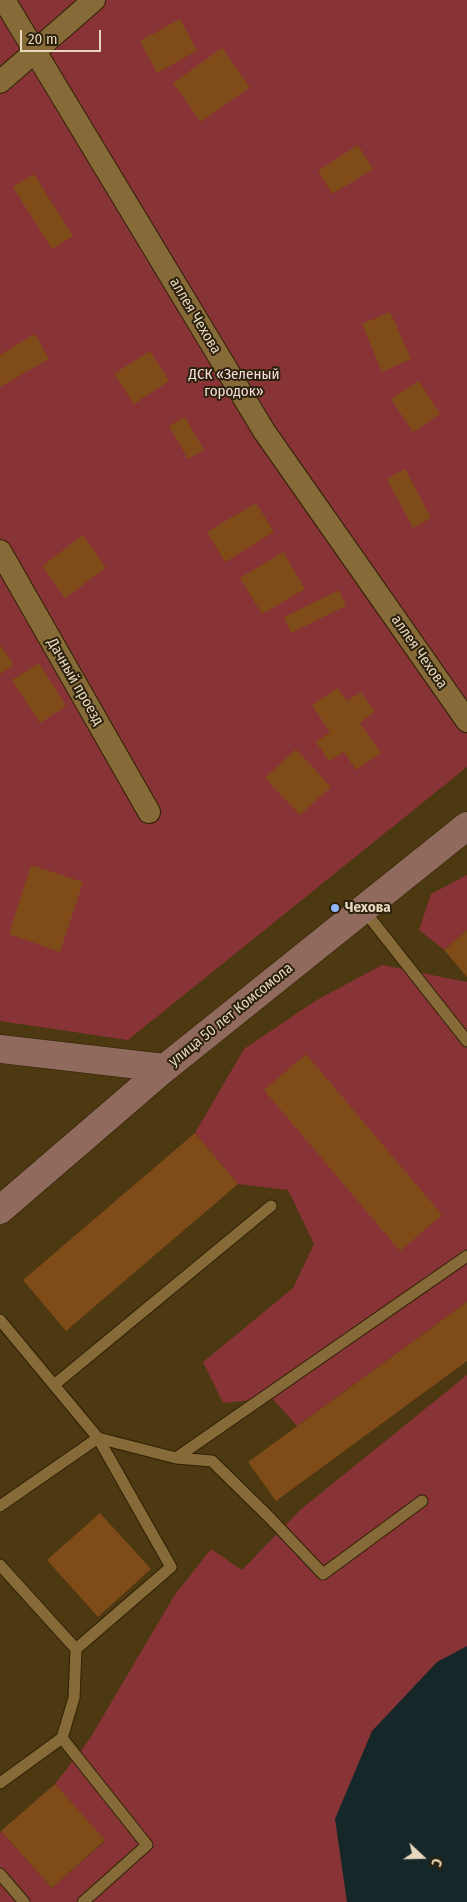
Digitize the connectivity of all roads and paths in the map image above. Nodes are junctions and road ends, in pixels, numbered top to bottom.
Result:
1 (4, 0) edge
2 (94, 0) edge
3 (36, 52) junction
4 (0, 82) edge
5 (0, 551) edge
6 (467, 721) edge
7 (149, 812) dead end
8 (467, 826) edge
9 (363, 909) junction
10 (467, 1041) edge
11 (0, 1049) edge
12 (165, 1068) junction
13 (271, 1206) dead end
14 (0, 1210) edge
15 (467, 1256) edge
16 (0, 1320) edge
17 (54, 1385) junction
18 (98, 1438) junction
19 (176, 1458) junction
20 (422, 1501) dead end
21 (0, 1506) edge
22 (0, 1564) edge
23 (76, 1649) junction
24 (62, 1738) junction
25 (0, 1783) edge
26 (0, 1874) edge
27 (24, 1902) edge
28 (84, 1902) edge

1 - 3 street, аллея Чехова
2 - 3 street
3 - 4 street
3 - 6 street, аллея Чехова
5 - 7 street, Дачный проезд
8 - 9 street, улица 50 лет Комсомола
9 - 10 lane
9 - 12 street, улица 50 лет Комсомола
11 - 12 street
12 - 14 street, улица 50 лет Комсомола
13 - 17 lane
15 - 19 lane
16 - 17 lane
17 - 18 lane
18 - 19 lane
18 - 21 lane
18 - 23 lane
19 - 20 lane
22 - 23 lane
23 - 24 lane
24 - 25 lane
24 - 28 lane
26 - 27 lane

